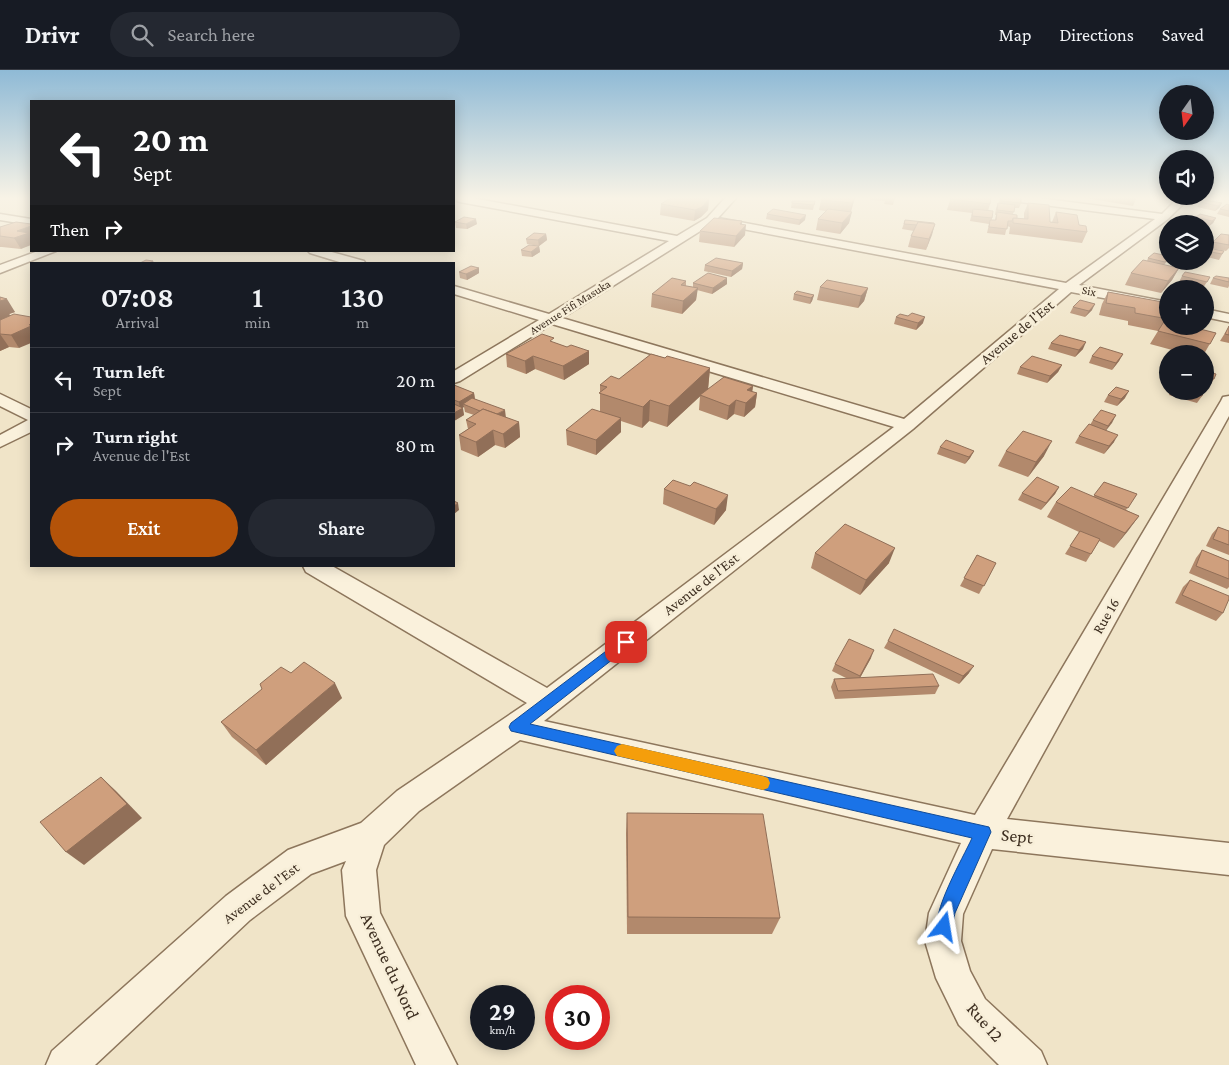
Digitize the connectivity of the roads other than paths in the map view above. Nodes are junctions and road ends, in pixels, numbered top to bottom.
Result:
1 (673, 243) edge
2 (836, 243) edge
3 (1128, 243) edge
4 (47, 252) edge
5 (317, 252) edge
6 (362, 252) edge
7 (344, 262) edge
8 (0, 269) edge
9 (1069, 287) junction
10 (455, 290) edge
11 (1159, 304) edge
12 (1214, 316) edge
13 (552, 318) junction
14 (1229, 318) edge
15 (455, 377) edge
16 (0, 400) edge
17 (1229, 401) edge
18 (30, 415) edge
19 (907, 425) junction
20 (30, 426) edge
21 (0, 442) edge
22 (316, 567) edge
23 (548, 702) junction
24 (516, 727) junction
25 (983, 832) junction
26 (371, 835) junction
27 (1229, 859) edge
28 (66, 1065) edge
29 (437, 1065) edge
30 (1027, 1065) edge

1 - 13 street, Avenue Fifi Masuka
2 - 9 street, Six
3 - 9 street, Avenue de l'Est
4 - 8 street
5 - 7 street
6 - 7 street
9 - 11 street, Six
9 - 19 street, Avenue de l'Est
10 - 13 street
12 - 14 street
13 - 15 street, Avenue Fifi Masuka
13 - 19 street
16 - 18 street
17 - 25 street, Rue 16
19 - 23 street, Avenue de l'Est
20 - 21 street
22 - 23 street
23 - 24 street, Avenue de l'Est
24 - 25 street, Sept
24 - 26 street, Avenue de l'Est
25 - 27 street, Sept
25 - 30 street, Rue 12
26 - 28 street, Avenue de l'Est
26 - 29 street, Avenue du Nord

